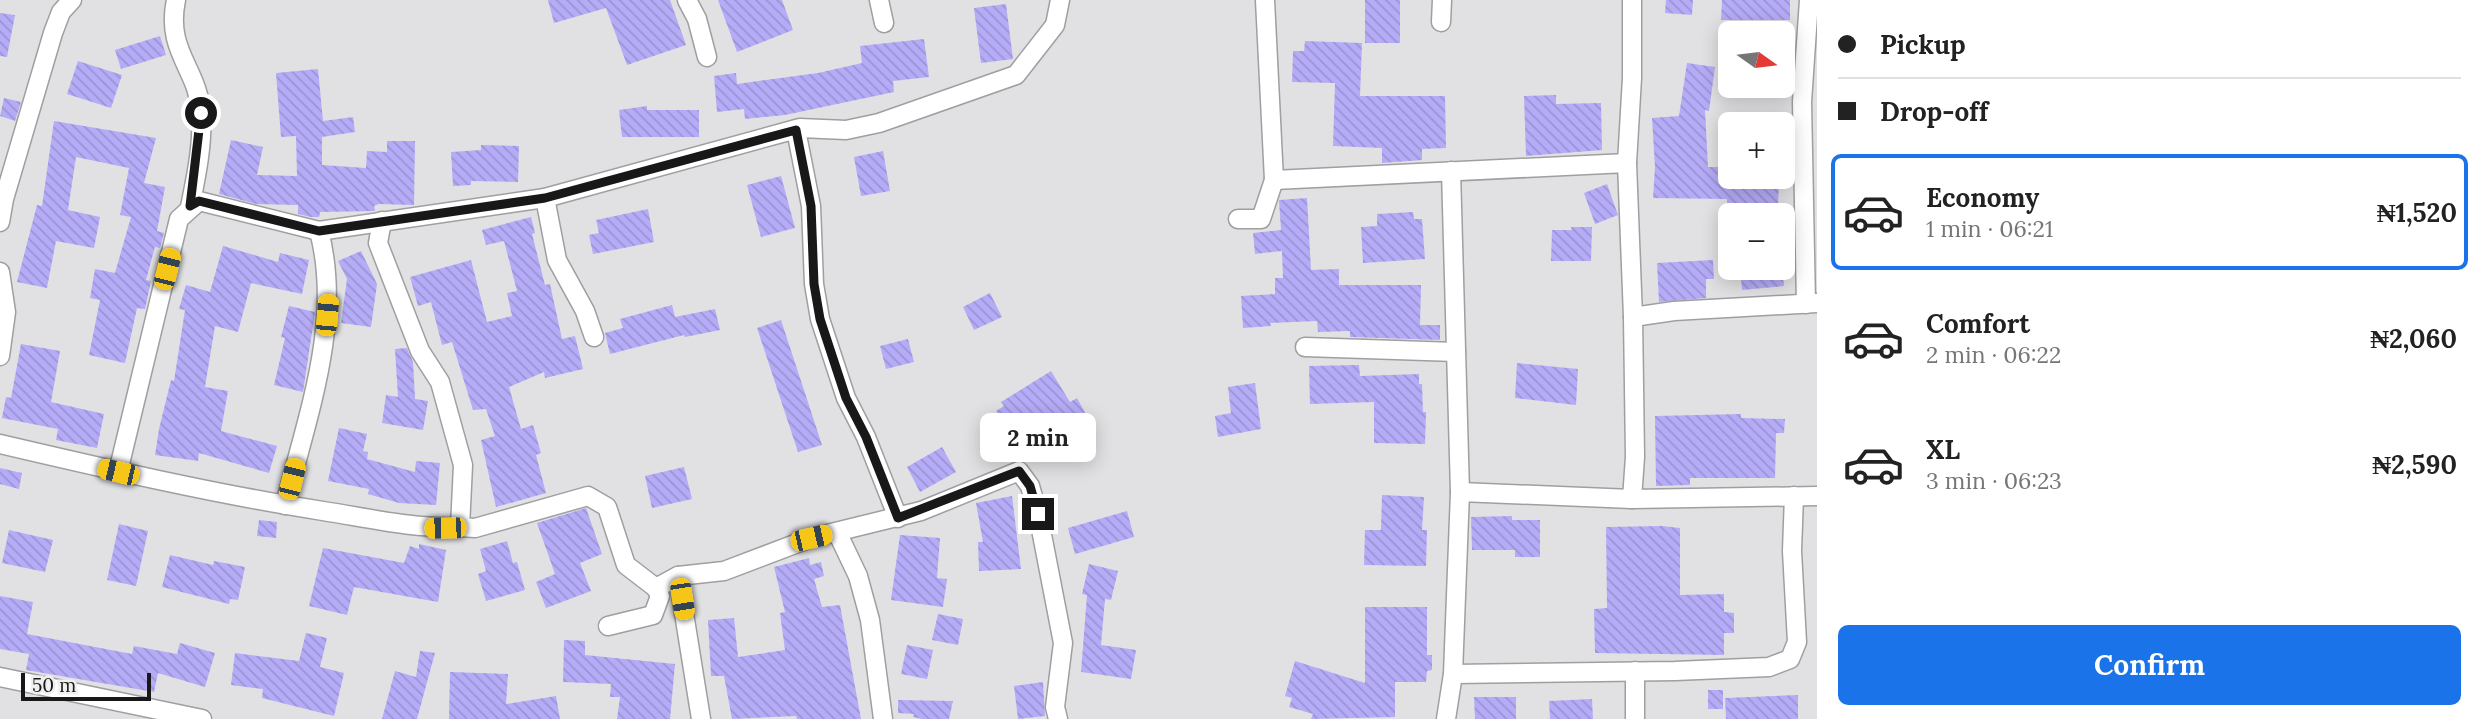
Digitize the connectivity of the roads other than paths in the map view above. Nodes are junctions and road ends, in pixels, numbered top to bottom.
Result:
1 (72, 0) edge
2 (176, 0) edge
3 (688, 0) edge
4 (878, 0) edge
5 (1060, 0) edge
6 (1265, 0) edge
7 (1442, 0) edge
8 (1632, 0) edge
9 (1810, 0) edge
10 (1441, 22) dead end
11 (884, 23) dead end
12 (707, 57) dead end
13 (796, 130) junction
14 (1627, 163) junction
15 (1451, 171) junction
16 (1274, 180) junction
17 (545, 198) junction
18 (190, 206) junction
19 (1238, 219) dead end
20 (382, 221) junction
21 (0, 222) edge
22 (319, 231) junction
23 (0, 271) edge
24 (1812, 304) edge
25 (1633, 317) junction
26 (594, 337) dead end
27 (1305, 347) dead end
28 (1456, 352) junction
29 (0, 356) edge
30 (0, 444) edge
31 (118, 472) junction
32 (1460, 492) junction
33 (1794, 496) junction
34 (1817, 496) edge
35 (1632, 499) junction
36 (285, 505) junction
37 (898, 518) junction
38 (460, 527) junction
39 (837, 532) junction
40 (678, 576) junction
41 (656, 588) junction
42 (608, 626) dead end
43 (1635, 671) junction
44 (1453, 674) junction
45 (0, 677) edge
46 (202, 719) edge
47 (701, 719) edge
48 (883, 719) edge
49 (1058, 719) edge
50 (1446, 719) edge
51 (1635, 719) edge

1 - 21 street
2 - 18 street
3 - 12 street
4 - 11 street
5 - 13 street
6 - 16 street
7 - 10 street
8 - 14 street
9 - 24 street
13 - 17 street
13 - 37 street
14 - 15 street
14 - 25 street
15 - 16 street
15 - 28 street
16 - 19 street
17 - 20 street
17 - 26 street
18 - 22 street
18 - 31 street
20 - 22 street
20 - 38 street
22 - 36 street
23 - 29 street
24 - 25 street
25 - 35 street
27 - 28 street
28 - 32 street
30 - 31 street
31 - 36 street
32 - 35 street
32 - 44 street
33 - 34 street
33 - 35 street
33 - 43 street
36 - 38 street
37 - 39 street
37 - 49 street
38 - 41 street
39 - 40 street
39 - 48 street
40 - 41 street
40 - 47 street
41 - 42 street
43 - 44 street
43 - 51 street
44 - 50 street
45 - 46 street

